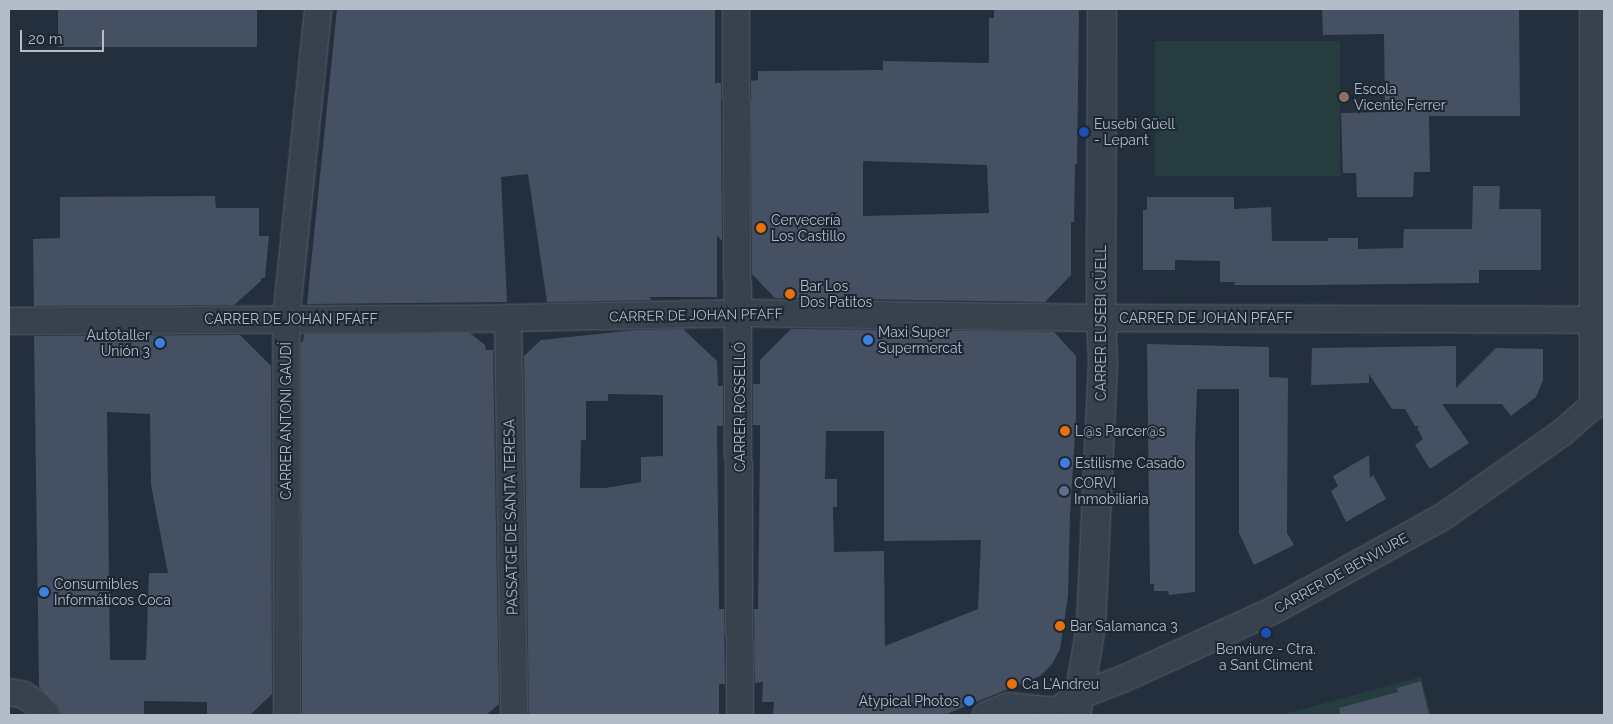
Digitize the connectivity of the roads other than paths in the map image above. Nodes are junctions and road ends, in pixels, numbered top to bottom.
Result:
1 (318, 9) edge
2 (736, 9) edge
3 (1102, 9) edge
4 (1593, 9) edge
5 (739, 313) junction
6 (508, 318) junction
7 (1101, 318) junction
8 (9, 320) edge
9 (286, 320) junction
10 (1593, 320) junction
11 (1599, 401) edge
12 (9, 692) edge
13 (1065, 709) edge
14 (46, 715) edge
15 (287, 715) edge
16 (514, 715) edge
17 (740, 715) edge
18 (986, 715) edge

1 - 9 street, CARRER ANTONI GAUDÍ
2 - 5 street, CARRER ROSSELLÓ
3 - 7 street, CARRER EUSEBI GÜELL
4 - 10 street
5 - 6 street, CARRER DE JOHAN PFAFF
5 - 7 street, CARRER DE JOHAN PFAFF
5 - 17 street, CARRER ROSSELLÓ
6 - 9 street, CARRER DE JOHAN PFAFF
6 - 16 street, PASSATGE DE SANTA TERESA
7 - 10 street, CARRER DE JOHAN PFAFF
7 - 13 street, CARRER EUSEBI GÜELL
8 - 9 street, CARRER DE JOHAN PFAFF
9 - 15 street, CARRER ANTONI GAUDÍ
10 - 11 street
11 - 13 street, CARRER DE BENVIURE
12 - 14 street
13 - 18 street, CARRER DE BENVIURE

